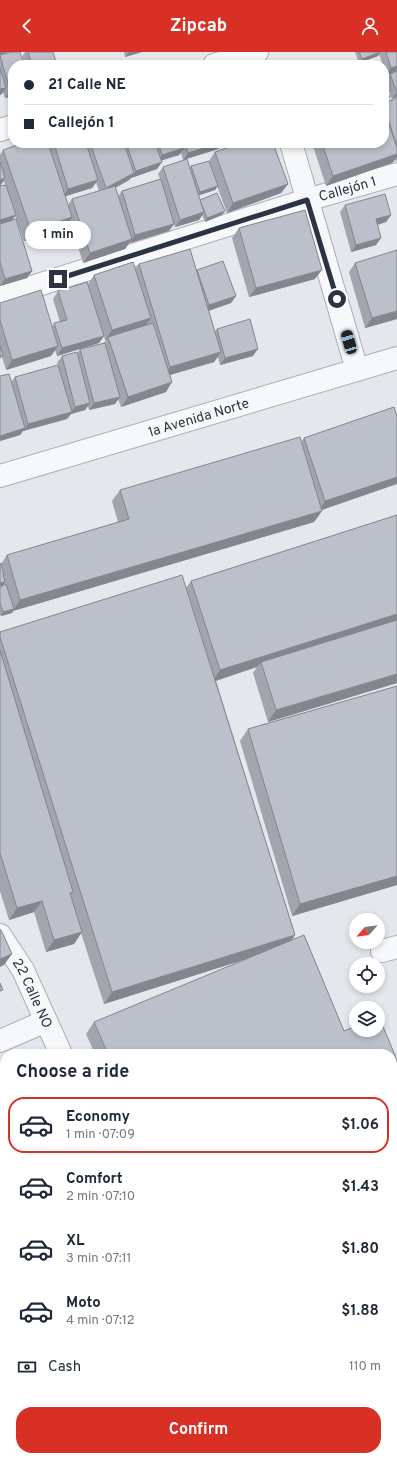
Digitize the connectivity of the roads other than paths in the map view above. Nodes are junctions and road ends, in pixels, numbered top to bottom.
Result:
1 (257, 52) edge
2 (231, 60) edge
3 (292, 148) edge
4 (397, 174) edge
5 (307, 200) junction
6 (0, 297) edge
7 (397, 358) edge
8 (358, 370) junction
9 (0, 476) edge
10 (0, 935) edge
11 (46, 1021) junction
12 (0, 1041) edge
13 (59, 1049) edge

1 - 2 street
3 - 5 street
4 - 5 street, Callejón 1
5 - 6 street, Callejón 1
5 - 8 street
7 - 8 street, 1a Avenida Norte
8 - 9 street, 1a Avenida Norte
10 - 11 street, 22 Calle NO
11 - 12 street
11 - 13 street, 22 Calle NO

